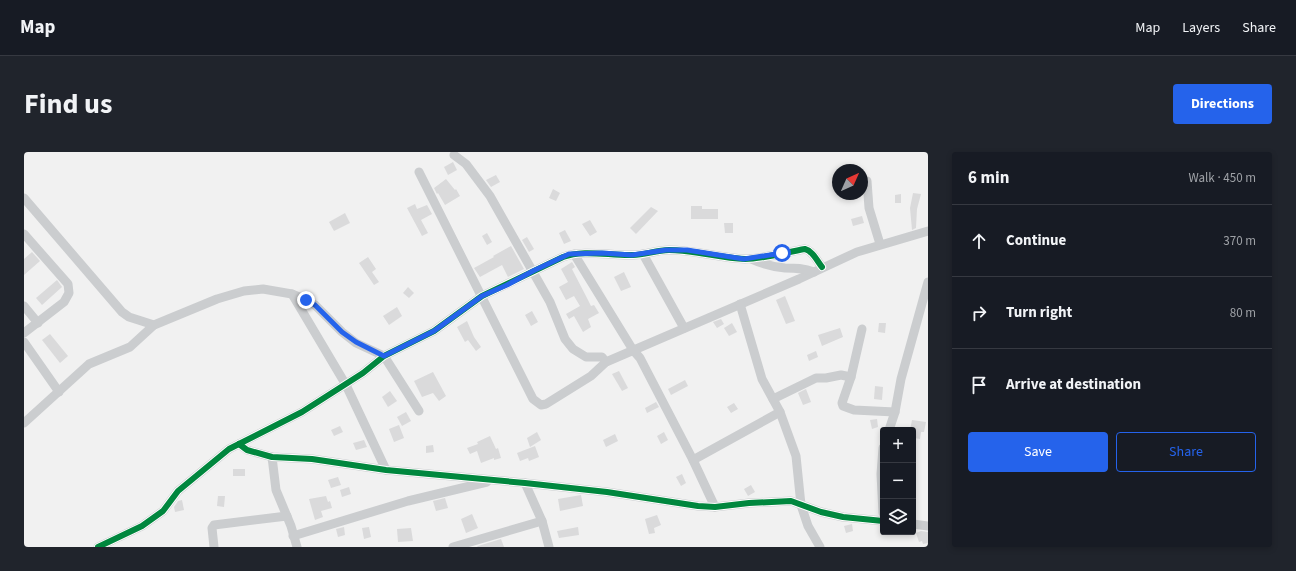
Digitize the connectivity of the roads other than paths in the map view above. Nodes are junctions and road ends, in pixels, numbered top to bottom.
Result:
1 (454, 156) dead end
2 (419, 172) dead end
3 (868, 194) edge
4 (24, 198) edge
5 (928, 231) edge
6 (25, 238) edge
7 (880, 244) junction
8 (574, 254) junction
9 (643, 254) junction
10 (751, 258) junction
11 (818, 270) junction
12 (533, 271) junction
13 (928, 282) edge
14 (292, 294) junction
15 (482, 296) junction
16 (740, 304) junction
17 (24, 306) edge
18 (38, 323) junction
19 (154, 325) junction
20 (684, 328) junction
21 (862, 329) dead end
22 (24, 333) edge
23 (24, 342) edge
24 (633, 350) junction
25 (384, 356) junction
26 (606, 362) junction
27 (851, 377) junction
28 (346, 385) junction
29 (59, 392) junction
30 (773, 398) junction
31 (419, 411) dead end
32 (780, 412) junction
33 (895, 412) junction
34 (24, 423) edge
35 (890, 427) edge
36 (254, 438) junction
37 (239, 444) junction
38 (256, 453) junction
39 (272, 457) junction
40 (693, 460) junction
41 (881, 463) edge
42 (386, 470) junction
43 (495, 480) junction
44 (526, 483) junction
45 (882, 499) edge
46 (801, 505) junction
47 (715, 507) junction
48 (287, 516) junction
49 (542, 521) junction
50 (880, 521) edge
51 (916, 524) edge
52 (928, 525) edge
53 (293, 536) junction
54 (98, 547) edge
55 (214, 547) edge
56 (297, 547) edge
57 (453, 547) edge
58 (550, 547) edge
59 (820, 547) edge

1 - 12 street
2 - 15 street
3 - 7 street
4 - 19 street
5 - 7 street
6 - 18 street
7 - 11 street
8 - 9 street
8 - 12 street
8 - 24 street
9 - 10 street
9 - 20 street
10 - 11 street
10 - 11 street
11 - 16 street
12 - 15 street
12 - 26 street
13 - 33 street
14 - 19 street
14 - 25 street
14 - 28 street
15 - 25 street
15 - 26 street
16 - 20 street
16 - 30 street
17 - 18 street
18 - 22 street
19 - 29 street
20 - 24 street
21 - 27 street
23 - 29 street
24 - 26 street
24 - 40 street
25 - 28 street
25 - 31 street
27 - 30 street
27 - 33 street
28 - 36 street
28 - 42 street
29 - 34 street
30 - 32 street
32 - 40 street
32 - 46 street
33 - 35 street
36 - 37 street
36 - 38 street
37 - 38 street
37 - 54 street
38 - 39 street
39 - 42 street
39 - 48 street
40 - 47 street
41 - 45 street
42 - 43 street
43 - 44 street
43 - 53 street
44 - 47 street
44 - 49 street
46 - 47 street
46 - 50 street
46 - 59 street
48 - 53 street
48 - 55 street
49 - 57 street
49 - 58 street
51 - 52 street
53 - 56 street

